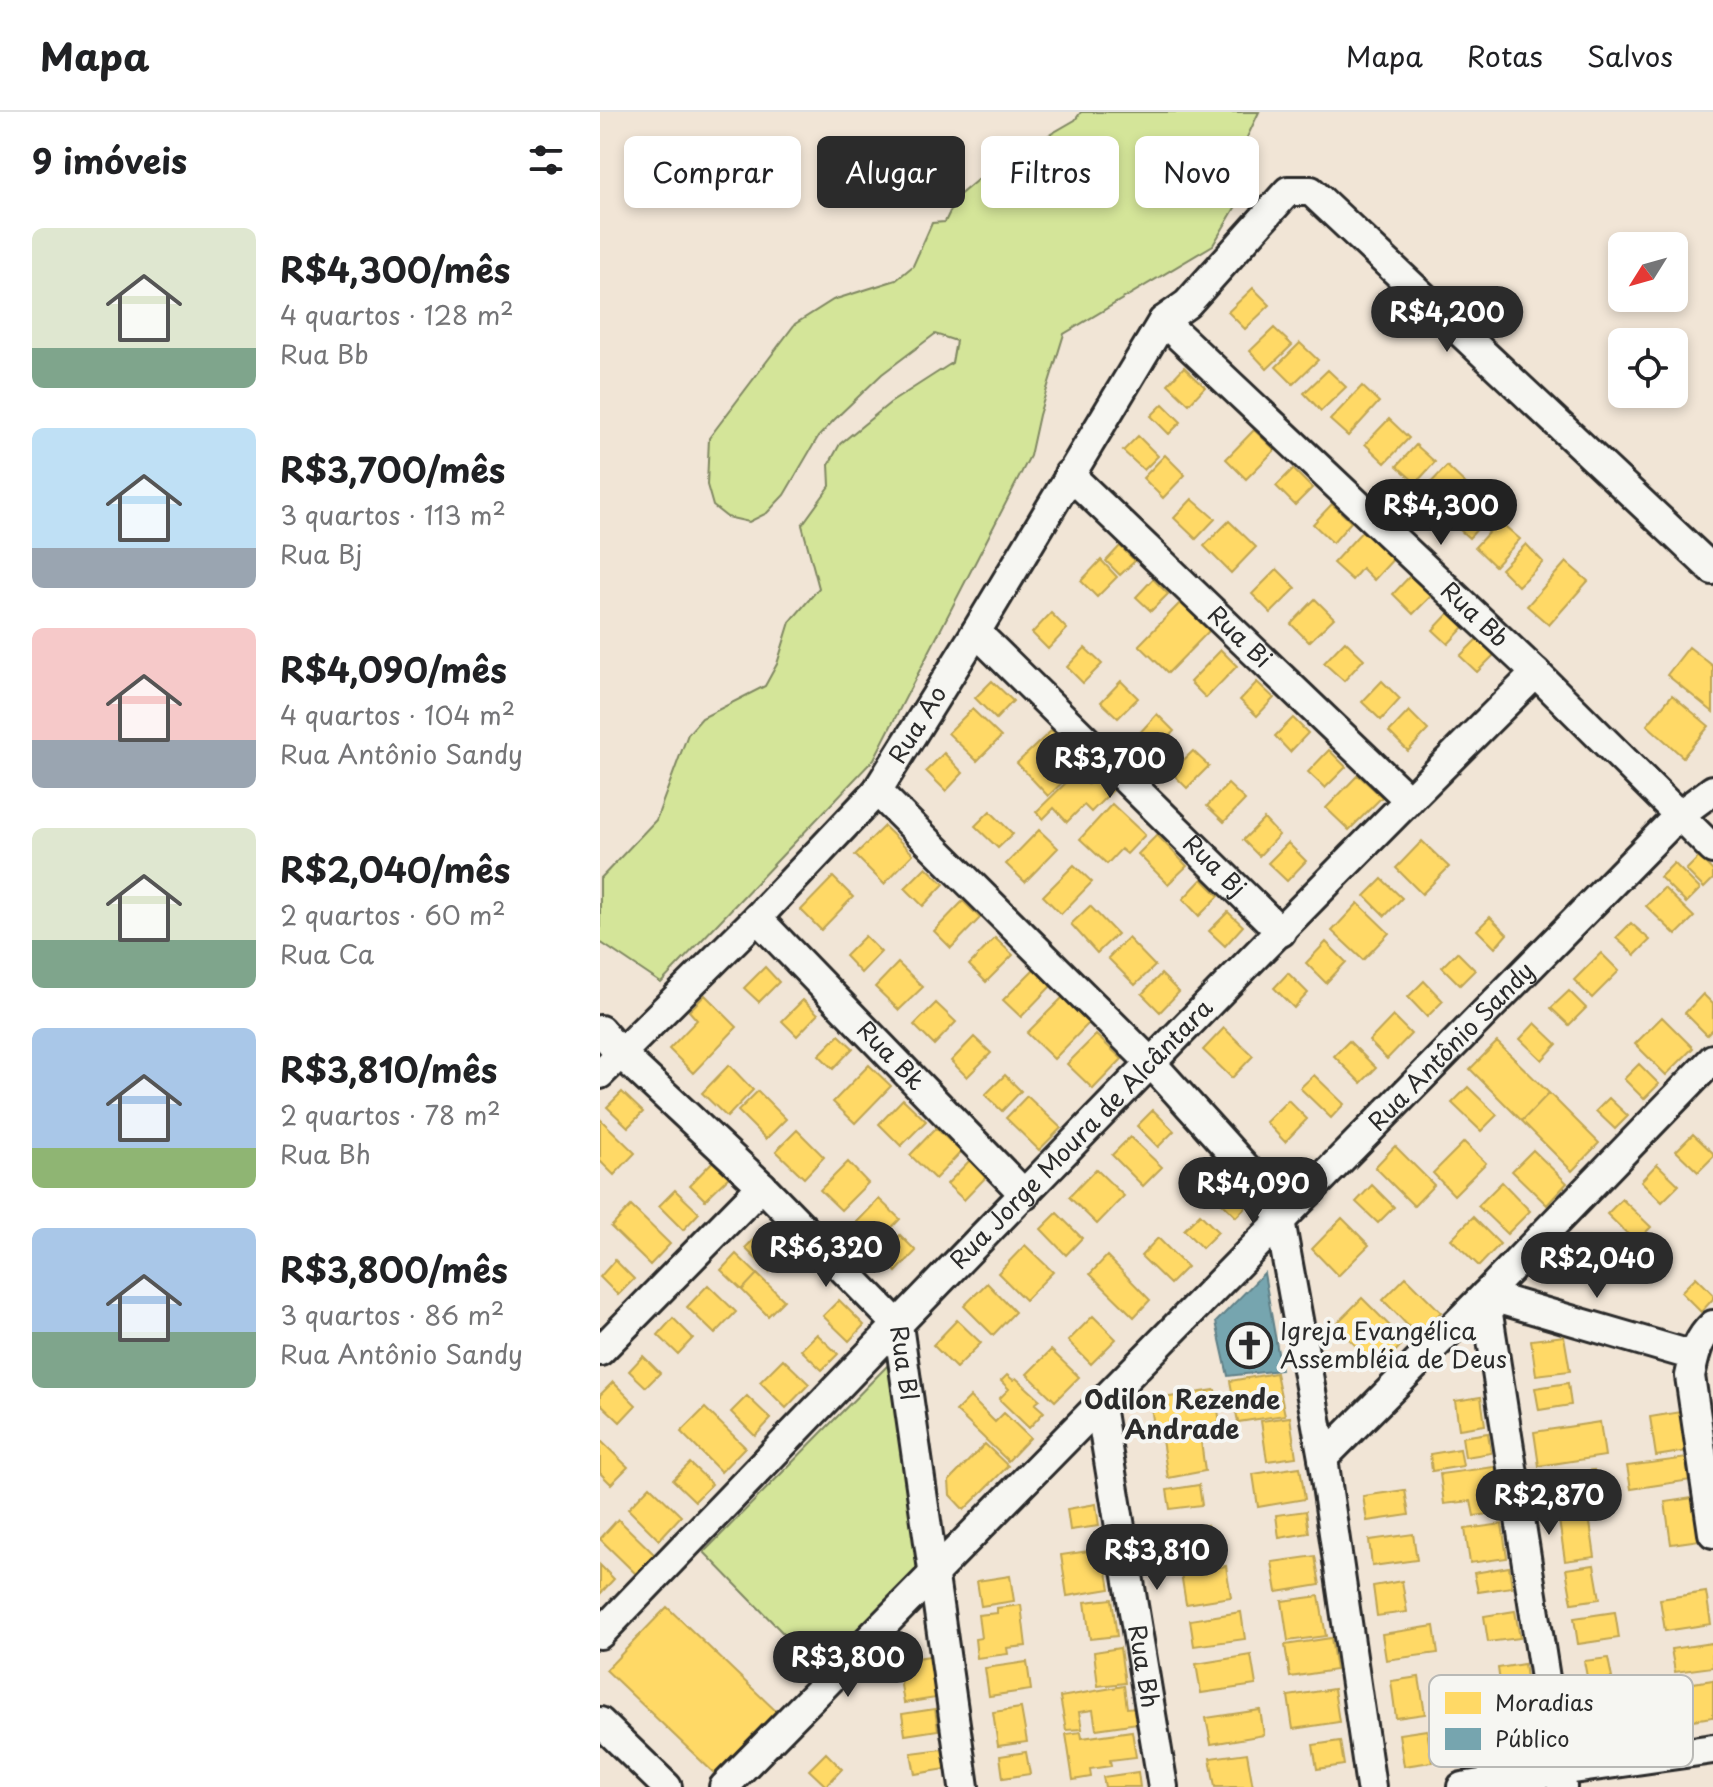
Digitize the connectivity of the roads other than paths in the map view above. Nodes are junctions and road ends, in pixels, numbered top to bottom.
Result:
1 (1163, 321) junction
2 (1069, 474) junction
3 (1713, 570) edge
4 (976, 632) junction
5 (1536, 673) junction
6 (1713, 790) edge
7 (877, 791) junction
8 (1409, 800) junction
9 (1679, 815) junction
10 (1713, 849) edge
11 (757, 918) junction
12 (1281, 932) junction
13 (600, 1030) edge
14 (620, 1053) junction
15 (1713, 1059) edge
16 (1152, 1064) junction
17 (600, 1074) edge
18 (762, 1186) junction
19 (1025, 1195) junction
20 (1280, 1220) junction
21 (1485, 1295) junction
22 (898, 1325) junction
23 (1713, 1325) edge
24 (600, 1351) edge
25 (1694, 1356) junction
26 (1100, 1406) junction
27 (1323, 1458) junction
28 (1713, 1533) edge
29 (935, 1575) junction
30 (600, 1634) edge
31 (1544, 1675) edge
32 (600, 1722) edge
33 (1713, 1749) edge
34 (1693, 1753) edge
35 (1621, 1767) edge
36 (1560, 1779) edge
37 (667, 1787) edge
38 (724, 1787) edge
39 (964, 1787) edge
40 (1163, 1787) edge
41 (1371, 1787) edge
42 (1462, 1787) edge

1 - 2 street, Rua Ao
1 - 3 street, Rua Ao
1 - 5 street, Rua Bb
2 - 4 street, Rua Ao
2 - 8 street, Rua Bi
4 - 7 street, Rua Ao
4 - 12 street, Rua Bj
5 - 8 street, Rua Jorge Moura de Alcântara
5 - 9 street, Rua Bb
6 - 9 street, Rua Antônio Sandy
7 - 11 street, Rua Ao
7 - 16 street
8 - 12 street, Rua Jorge Moura de Alcântara
9 - 10 street, Rua Bb
9 - 20 street, Rua Antônio Sandy
11 - 14 street, Rua Ao
11 - 19 street, Rua Bk
12 - 16 street, Rua Jorge Moura de Alcântara
13 - 14 street, Rua Bl
14 - 17 street, Rua Ao
14 - 18 street, Rua Bl
15 - 21 street
16 - 19 street, Rua Jorge Moura de Alcântara
16 - 20 street
18 - 22 street, Rua Bl
18 - 24 street
19 - 22 street, Rua Jorge Moura de Alcântara
20 - 26 street, Rua Antônio Sandy
20 - 27 street
21 - 25 street
21 - 27 street
21 - 31 street
22 - 29 street, Rua Bl
22 - 30 street, Rua Jorge Moura de Alcântara
23 - 25 street
25 - 28 street
26 - 29 street, Rua Antônio Sandy
26 - 40 street, Rua Bh
27 - 41 street
29 - 38 street, Rua Antônio Sandy
29 - 39 street, Rua Bl
32 - 37 street
33 - 34 street
35 - 36 street
36 - 42 street

